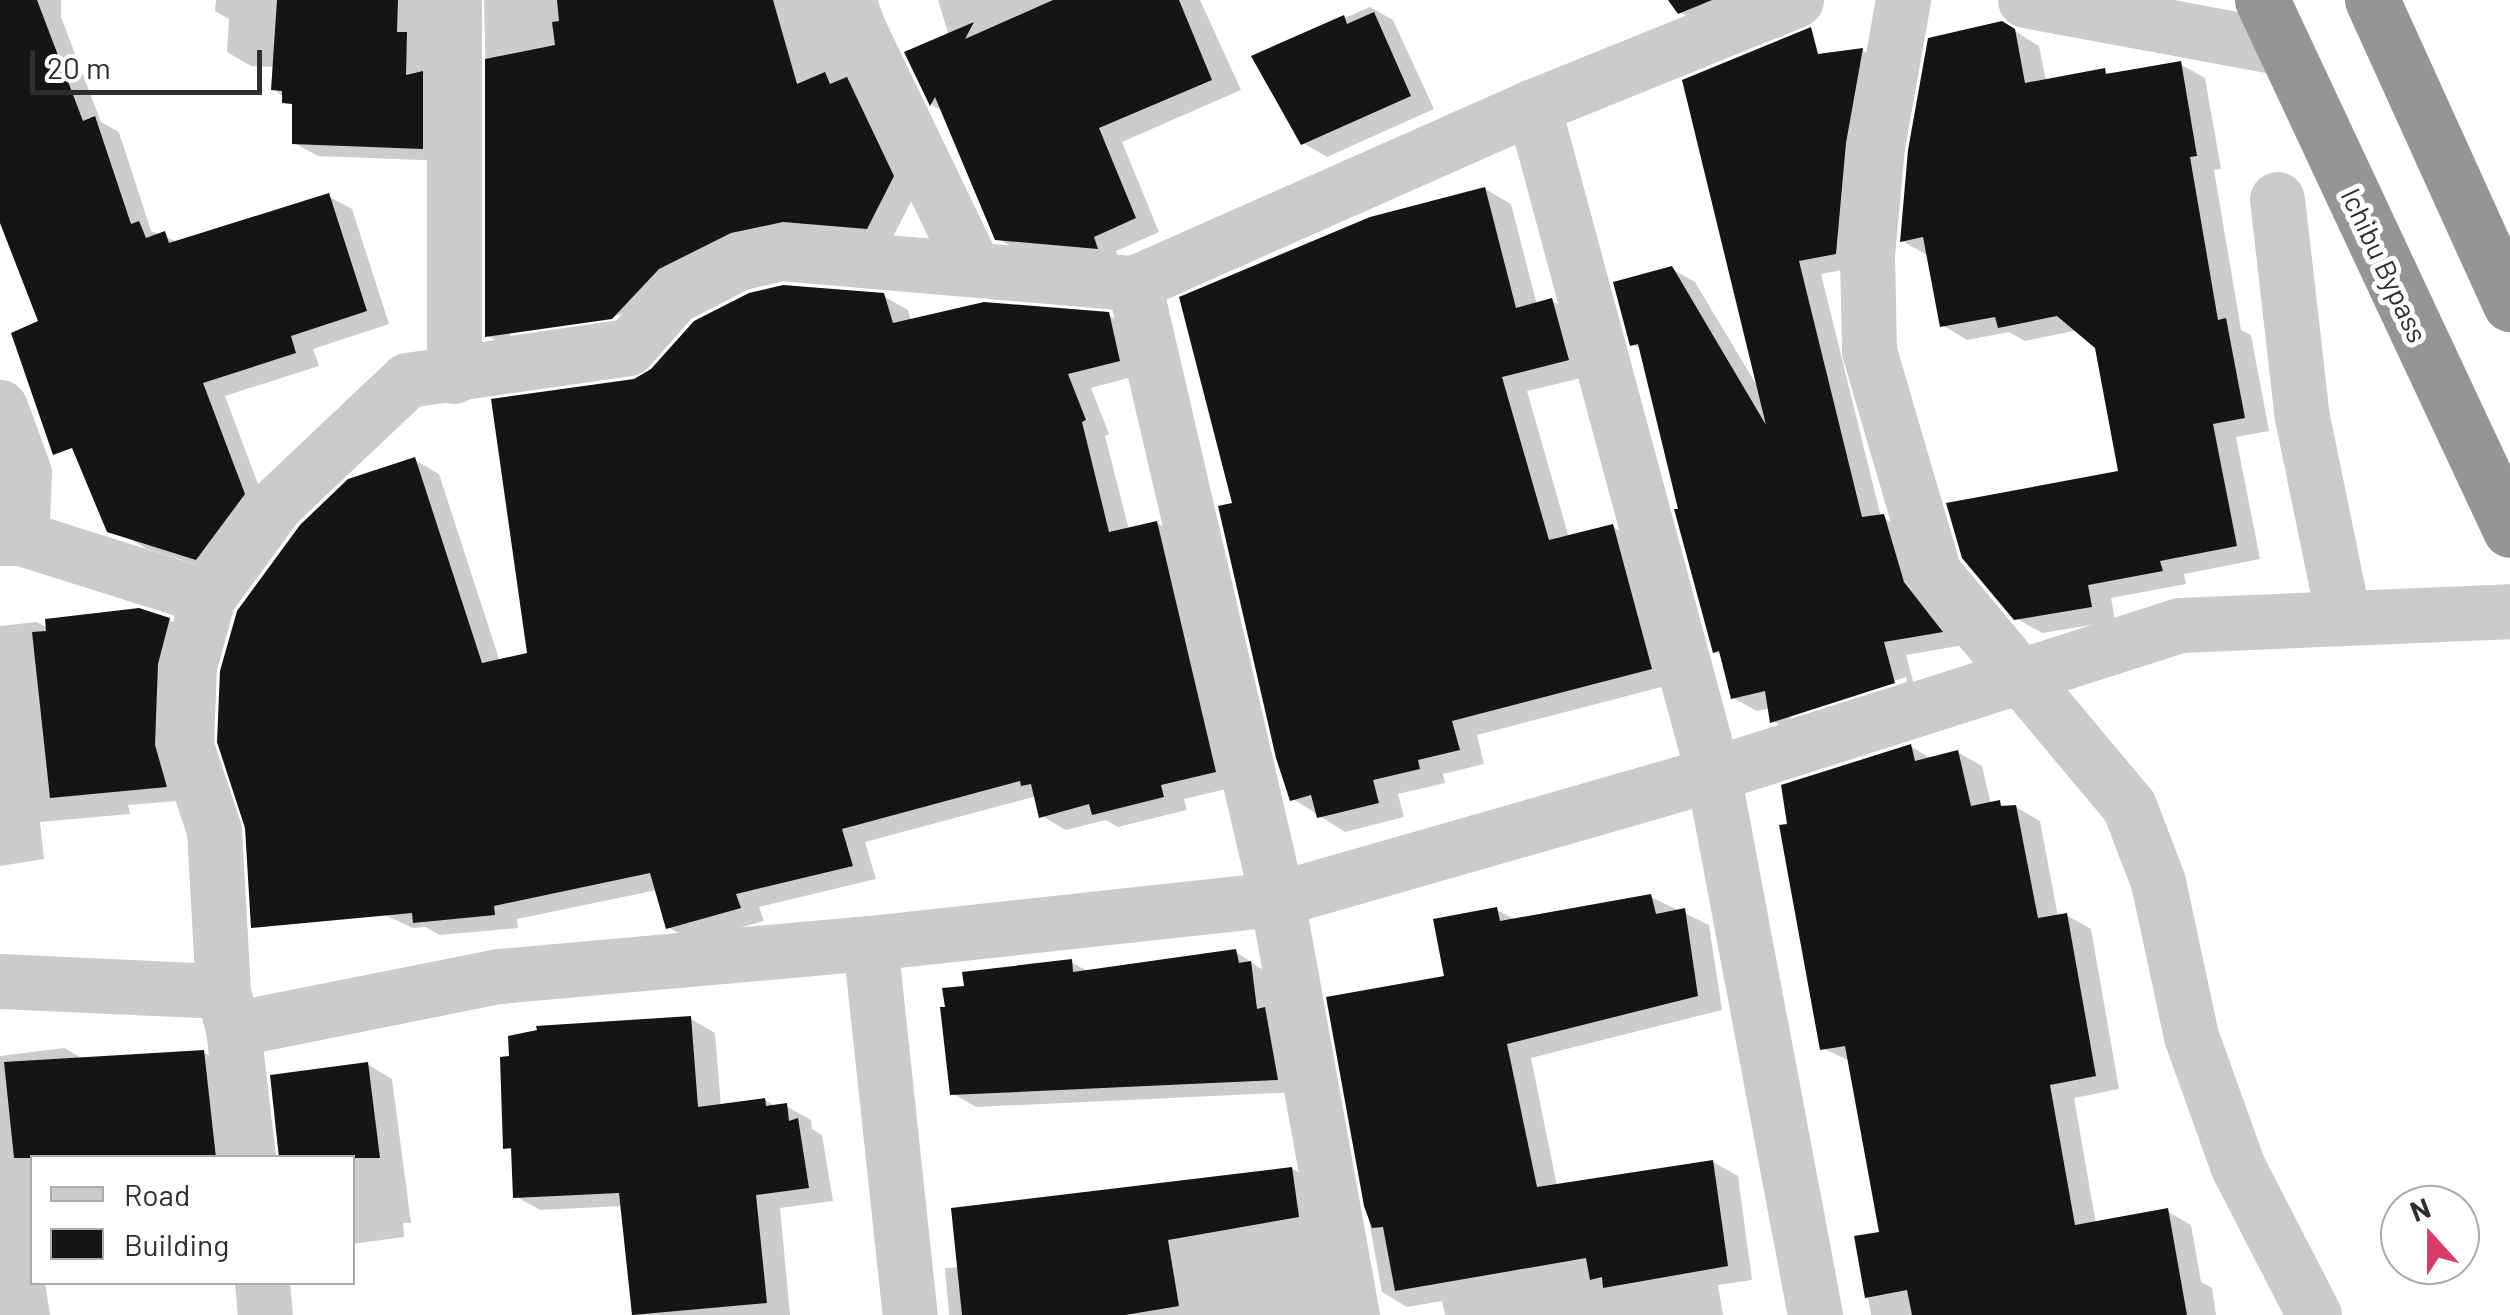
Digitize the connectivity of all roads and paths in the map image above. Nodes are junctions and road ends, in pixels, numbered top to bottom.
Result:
1 (454, 0) edge
2 (848, 0) edge
3 (1796, 0) edge
4 (1903, 0) edge
5 (2025, 0) edge
6 (2372, 0) edge
7 (2273, 24) edge
8 (1533, 106) junction
9 (2277, 199) dead end
10 (974, 269) junction
11 (1134, 283) junction
12 (2510, 304) edge
13 (454, 376) junction
14 (0, 407) edge
15 (2510, 530) edge
16 (11, 538) edge
17 (208, 597) junction
18 (2510, 611) edge
19 (2343, 616) junction
20 (2020, 678) junction
21 (1713, 774) junction
22 (1276, 899) junction
23 (870, 943) junction
24 (0, 981) edge
25 (228, 1010) junction
26 (248, 1155) edge
27 (262, 1285) edge
28 (266, 1315) edge
29 (910, 1315) edge
30 (1352, 1315) edge
31 (1815, 1315) edge
32 (2314, 1315) edge

1 - 13 street
2 - 10 street
3 - 8 street
4 - 20 street
5 - 7 street
6 - 12 highway
7 - 15 highway, Ichibu Bypass
8 - 11 street
8 - 21 street
9 - 19 street
10 - 11 street
10 - 13 street
11 - 22 street
13 - 17 street
14 - 16 street
16 - 17 street
17 - 25 street
18 - 19 street
19 - 20 street
20 - 21 street
20 - 32 street
21 - 22 street
21 - 31 street
22 - 23 street
22 - 30 street
23 - 25 street
23 - 29 street
24 - 25 street
25 - 26 street
27 - 28 street

